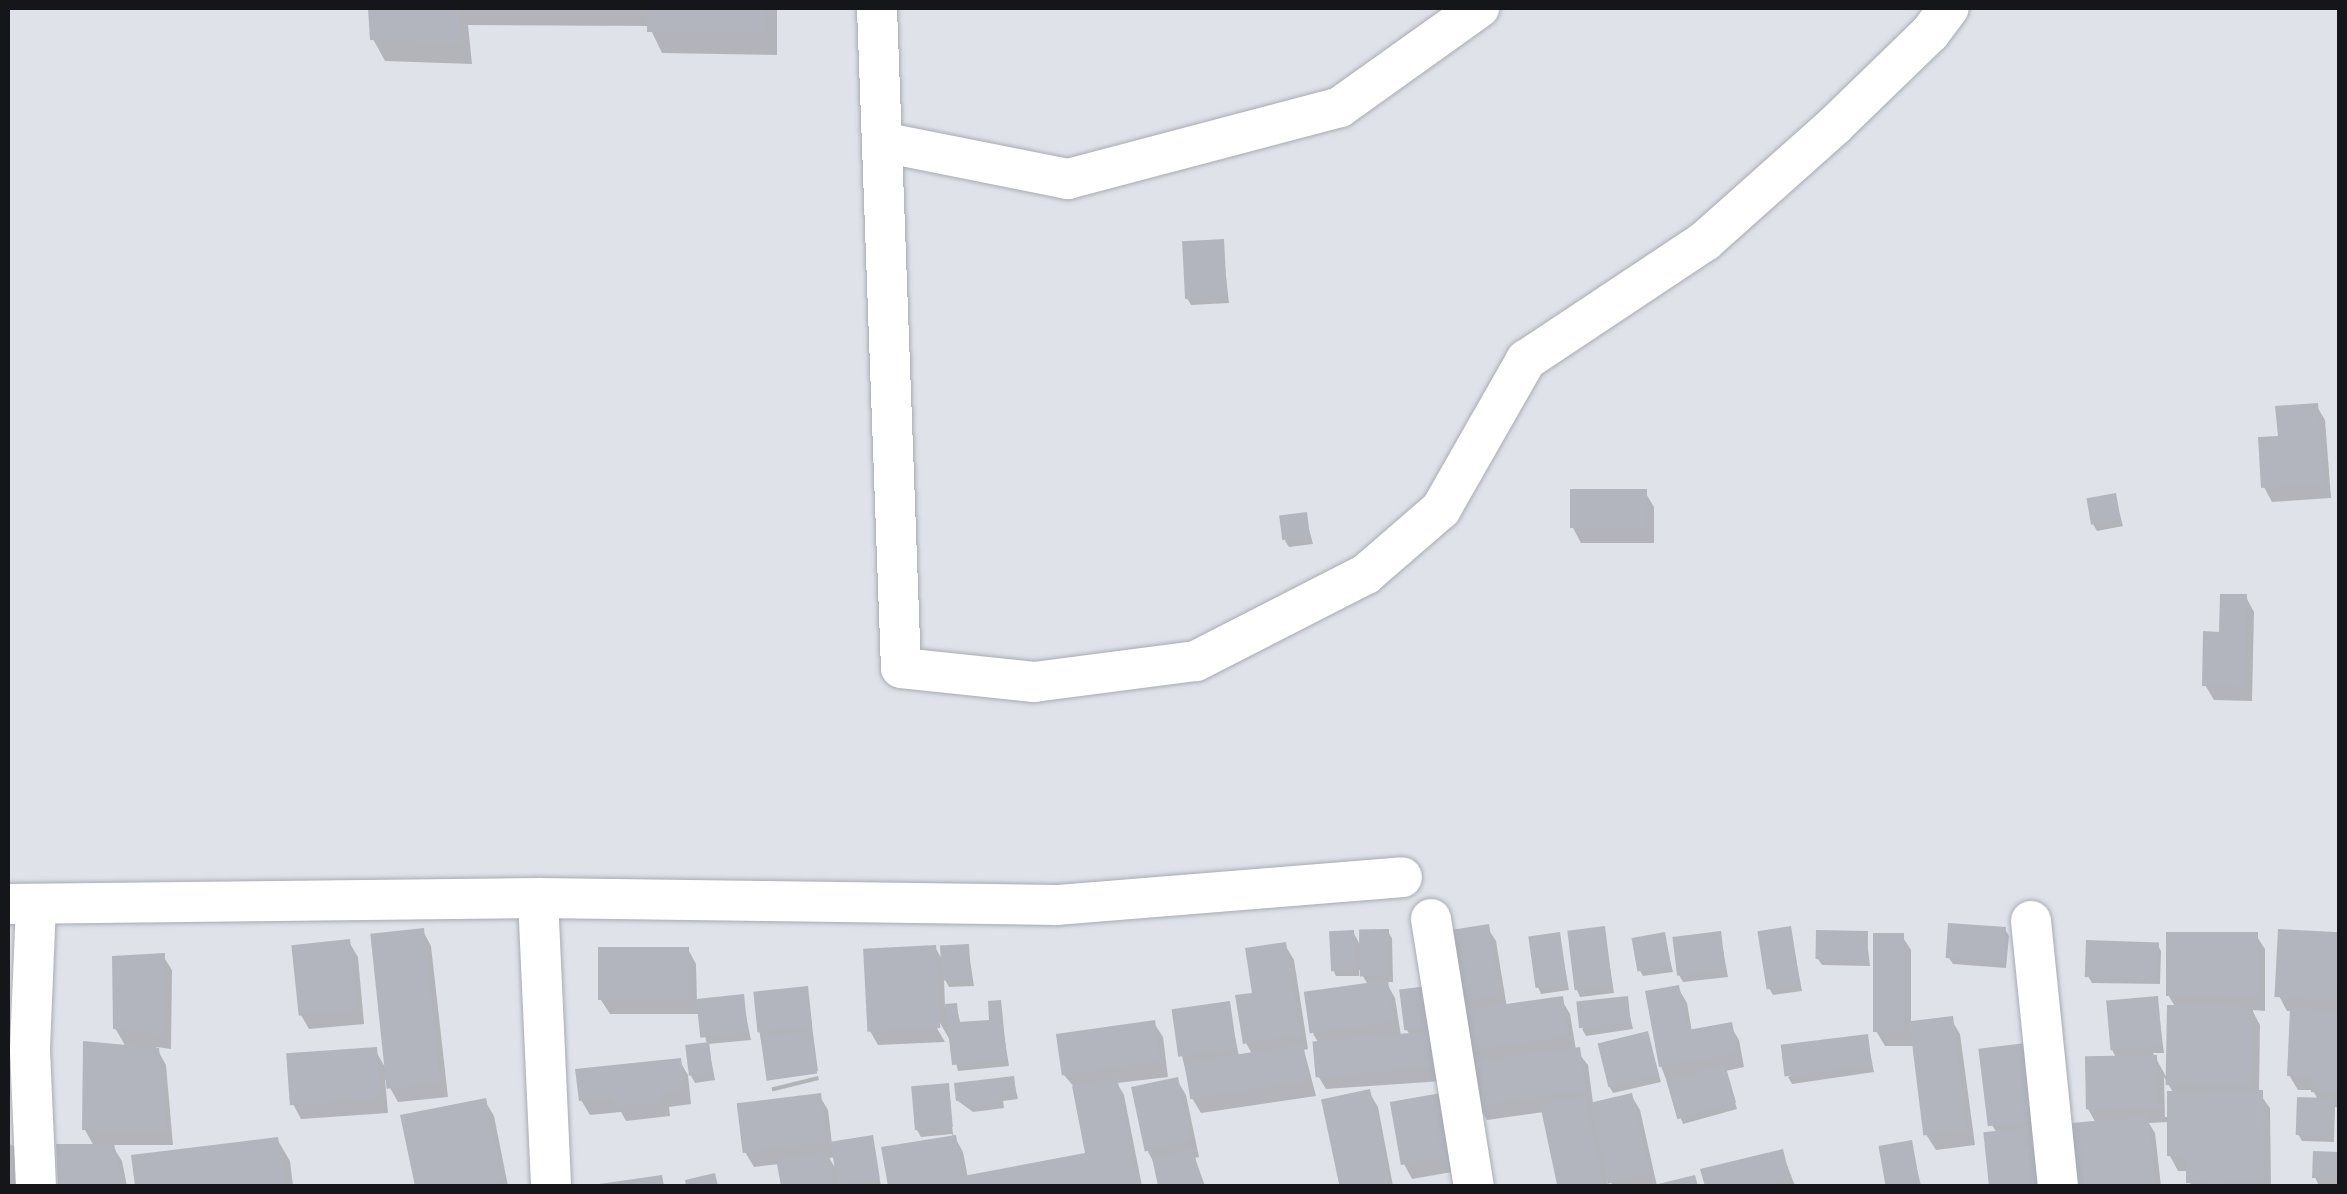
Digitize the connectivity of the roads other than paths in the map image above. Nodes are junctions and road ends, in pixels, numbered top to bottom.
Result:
1 (878, 8) edge
2 (1479, 8) edge
3 (1949, 8) edge
4 (882, 142) junction
5 (1402, 878) dead end
6 (538, 898) junction
7 (22, 904) edge
8 (1432, 919) dead end
9 (2031, 921) dead end
10 (36, 1186) edge
11 (550, 1186) edge
12 (1474, 1186) edge
13 (2058, 1186) edge

1 - 4 street
2 - 4 street
3 - 4 street
5 - 6 street
6 - 7 street
6 - 11 street
7 - 10 street
8 - 12 street
9 - 13 street

